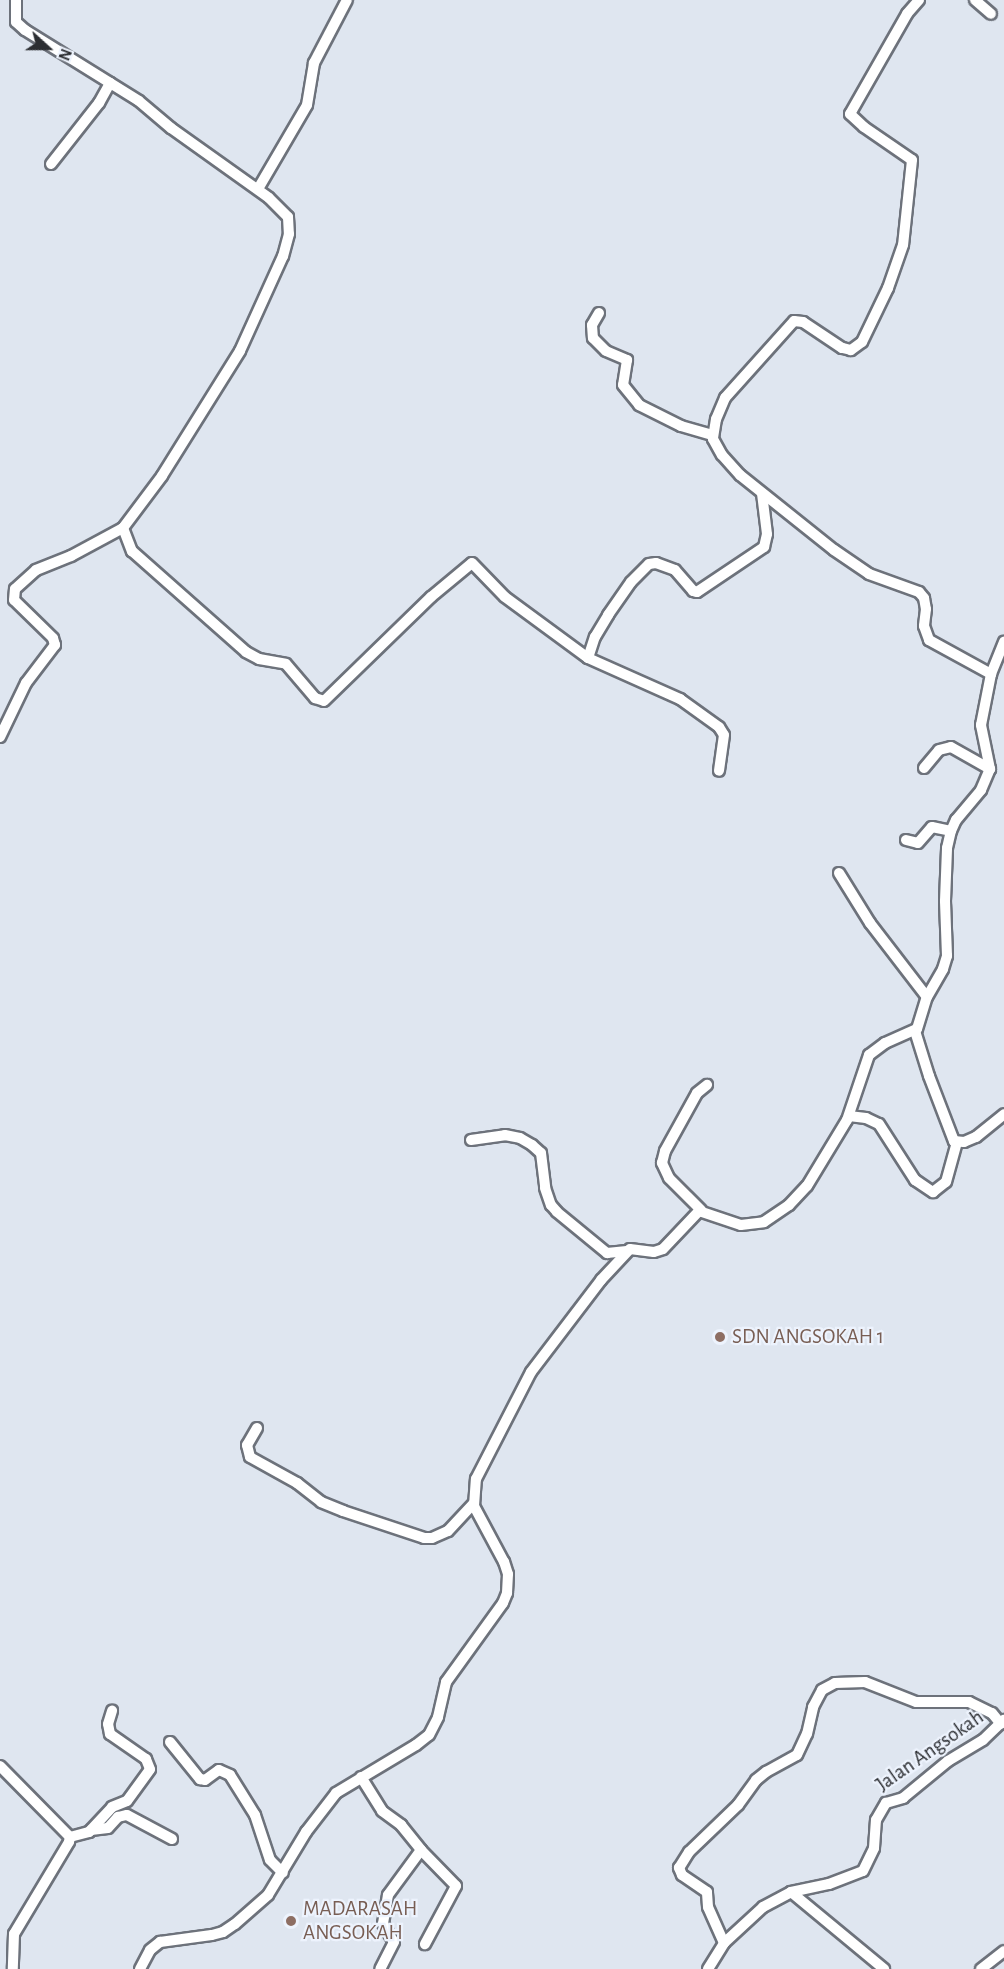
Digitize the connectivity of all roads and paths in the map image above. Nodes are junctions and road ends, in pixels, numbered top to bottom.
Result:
1 (16, 0) edge
2 (347, 0) edge
3 (918, 0) edge
4 (975, 0) edge
5 (991, 14) dead end
6 (110, 83) junction
7 (51, 164) dead end
8 (258, 189) junction
9 (599, 313) dead end
10 (713, 435) junction
11 (762, 493) junction
12 (123, 528) junction
13 (1004, 641) edge
14 (588, 658) junction
15 (991, 674) junction
16 (0, 737) edge
17 (924, 768) dead end
18 (990, 769) junction
19 (719, 771) dead end
20 (951, 831) junction
21 (906, 840) dead end
22 (839, 873) dead end
23 (927, 997) junction
24 (915, 1031) junction
25 (707, 1085) dead end
26 (1004, 1114) edge
27 (849, 1116) junction
28 (471, 1140) dead end
29 (957, 1142) junction
30 (701, 1210) junction
31 (627, 1251) junction
32 (257, 1428) dead end
33 (474, 1503) junction
34 (112, 1711) dead end
35 (1003, 1722) edge
36 (171, 1742) dead end
37 (0, 1766) edge
38 (361, 1777) junction
39 (91, 1830) junction
40 (70, 1837) junction
41 (172, 1839) dead end
42 (421, 1850) junction
43 (283, 1873) junction
44 (791, 1892) junction
45 (724, 1943) junction
46 (425, 1944) dead end
47 (1004, 1952) edge
48 (13, 1969) edge
49 (140, 1969) edge
50 (380, 1969) edge
51 (708, 1969) edge
52 (884, 1969) edge
53 (981, 1969) edge

1 - 6 street
2 - 8 street
3 - 10 street
4 - 5 street
6 - 7 street
6 - 8 street
8 - 12 street
9 - 10 street
10 - 11 street
11 - 14 street
11 - 15 street
12 - 14 street
12 - 16 street
13 - 15 street
14 - 19 street
15 - 18 street
17 - 18 street
18 - 20 street
20 - 21 street
20 - 23 street
22 - 23 street
23 - 24 street
24 - 27 street
24 - 29 street
25 - 30 street
26 - 29 street
27 - 29 street
27 - 30 street
28 - 31 street
30 - 31 street
31 - 33 street
32 - 33 street
33 - 38 street
34 - 39 street
35 - 44 street, Jalan Angsokah
35 - 45 street
36 - 43 street
37 - 40 street
38 - 42 street
38 - 43 street
39 - 40 street
39 - 41 street
40 - 48 street
42 - 46 street
42 - 50 street
43 - 49 street
44 - 45 street, Jalan Angsokah
44 - 52 street
45 - 51 street, Jalan Angsokah
47 - 53 street

